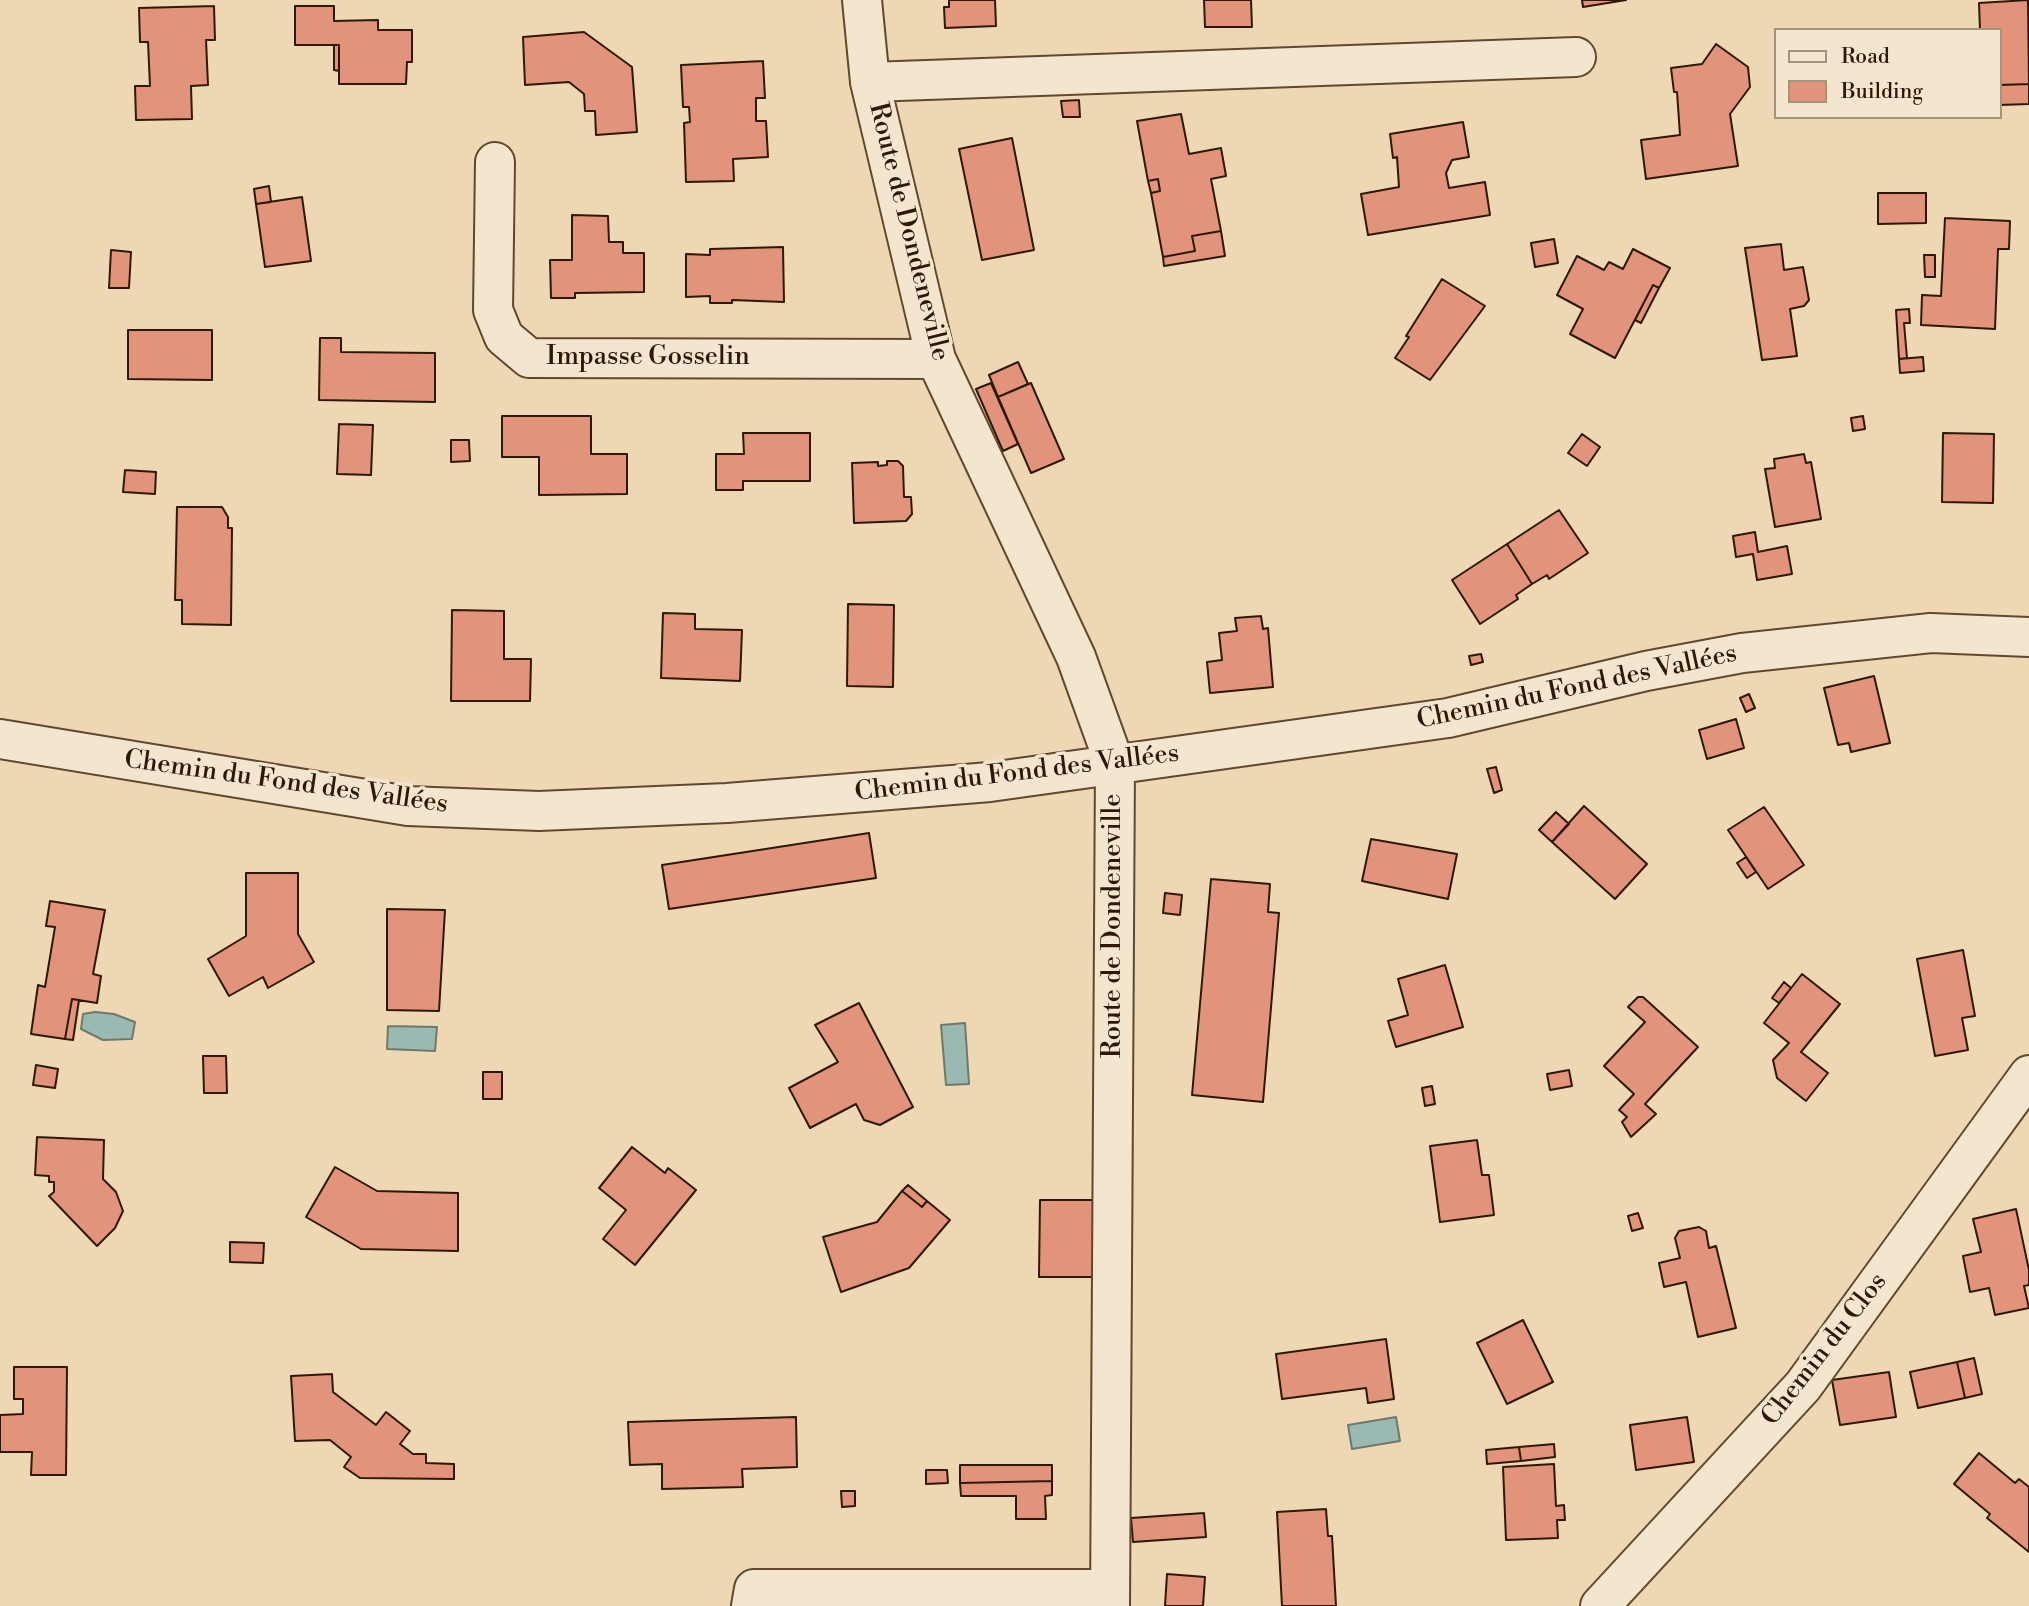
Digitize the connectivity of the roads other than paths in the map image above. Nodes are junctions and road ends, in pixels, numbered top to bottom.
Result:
1 (862, 0) edge
2 (1576, 57) dead end
3 (870, 82) junction
4 (495, 162) dead end
5 (936, 359) junction
6 (2029, 637) edge
7 (0, 739) edge
8 (1115, 765) junction
9 (2029, 1075) edge
10 (1110, 1597) edge
11 (751, 1606) edge
12 (1600, 1606) edge

1 - 3 street, Route de Dondeneville
2 - 3 street, Route de Dondeneville
3 - 5 street, Route de Dondeneville
4 - 5 street, Impasse Gosselin
5 - 8 street, Route de Dondeneville
6 - 8 street, Chemin du Fond des Vallées
7 - 8 street, Chemin du Fond des Vallées
8 - 10 street, Route de Dondeneville
9 - 12 street, Chemin du Clos
10 - 11 street

